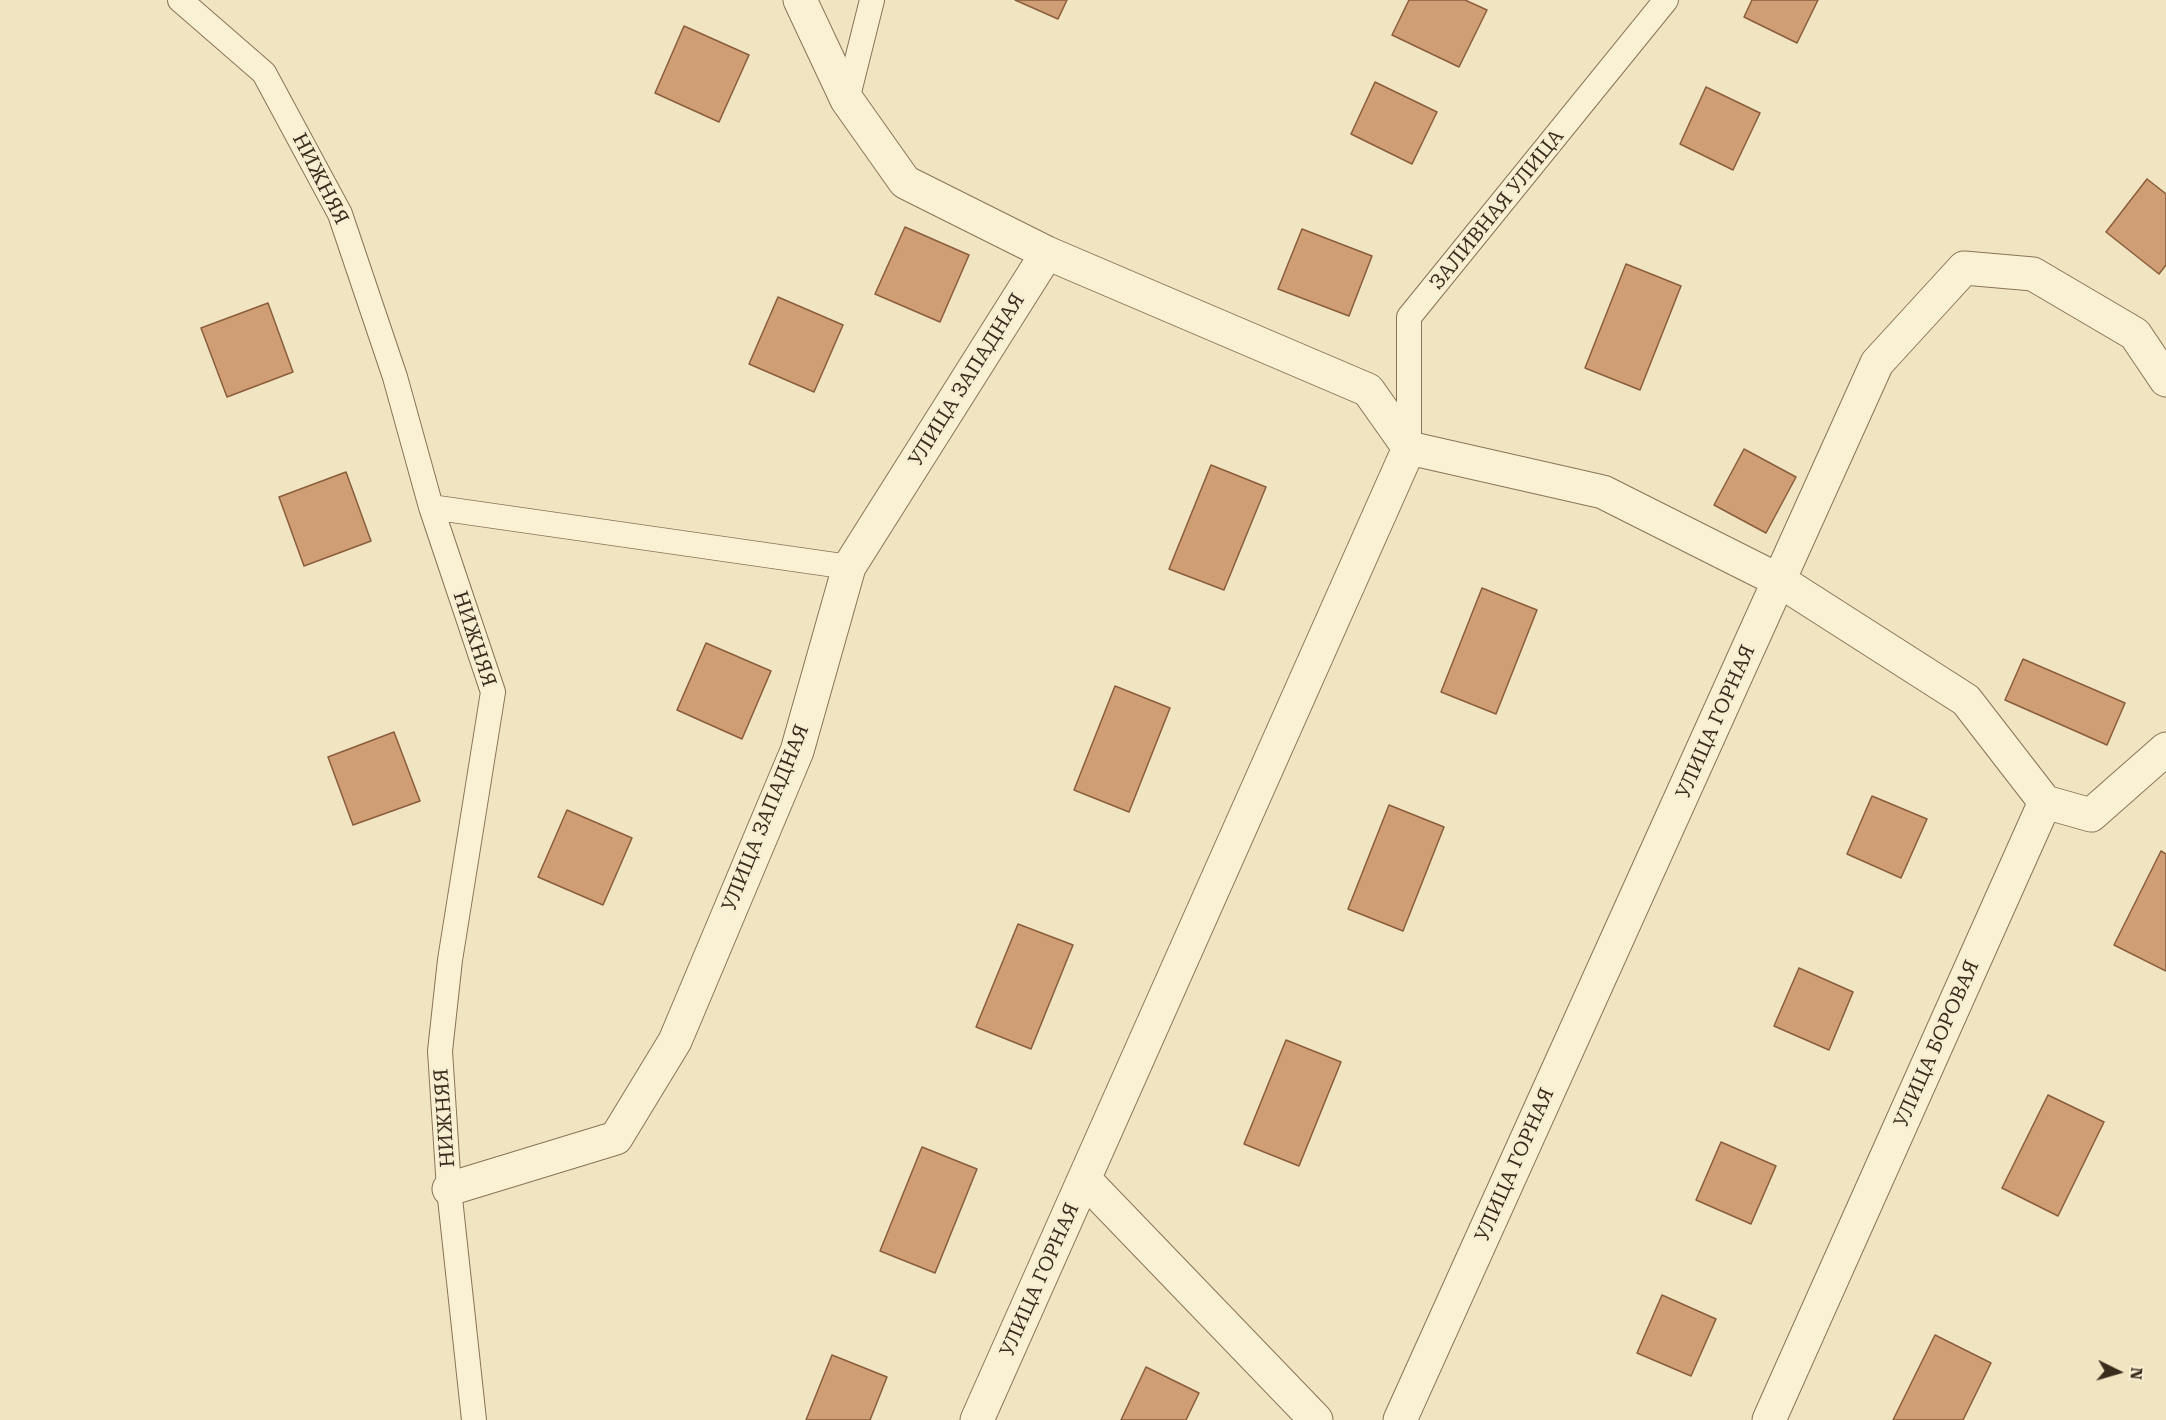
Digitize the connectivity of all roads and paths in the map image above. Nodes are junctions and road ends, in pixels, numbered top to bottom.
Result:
1 (180, 0) edge
2 (800, 0) edge
3 (872, 0) edge
4 (1666, 0) edge
5 (847, 100) junction
6 (1047, 253) junction
7 (2166, 380) edge
8 (1409, 448) junction
9 (431, 507) junction
10 (849, 567) junction
11 (1780, 581) junction
12 (2166, 749) edge
13 (2045, 802) junction
14 (1085, 1180) junction
15 (449, 1189) junction
16 (474, 1420) edge
17 (977, 1420) edge
18 (1316, 1420) edge
19 (1400, 1420) edge
20 (1769, 1420) edge

1 - 9 lane, НИЖНЯЯ
2 - 5 street
3 - 5 lane
4 - 8 lane, ЗАЛИВНАЯ УЛИЦА
5 - 6 street
6 - 8 street
6 - 10 street, УЛИЦА ЗАПАДНАЯ
7 - 11 street, УЛИЦА ГОРНАЯ
8 - 11 street
8 - 14 street, УЛИЦА ГОРНАЯ
9 - 10 lane
9 - 15 lane, НИЖНЯЯ
10 - 15 street, УЛИЦА ЗАПАДНАЯ
11 - 13 street
11 - 19 street, УЛИЦА ГОРНАЯ
12 - 13 street
13 - 20 street, УЛИЦА БОРОВАЯ
14 - 17 street, УЛИЦА ГОРНАЯ
14 - 18 street
15 - 16 lane, НИЖНЯЯ

